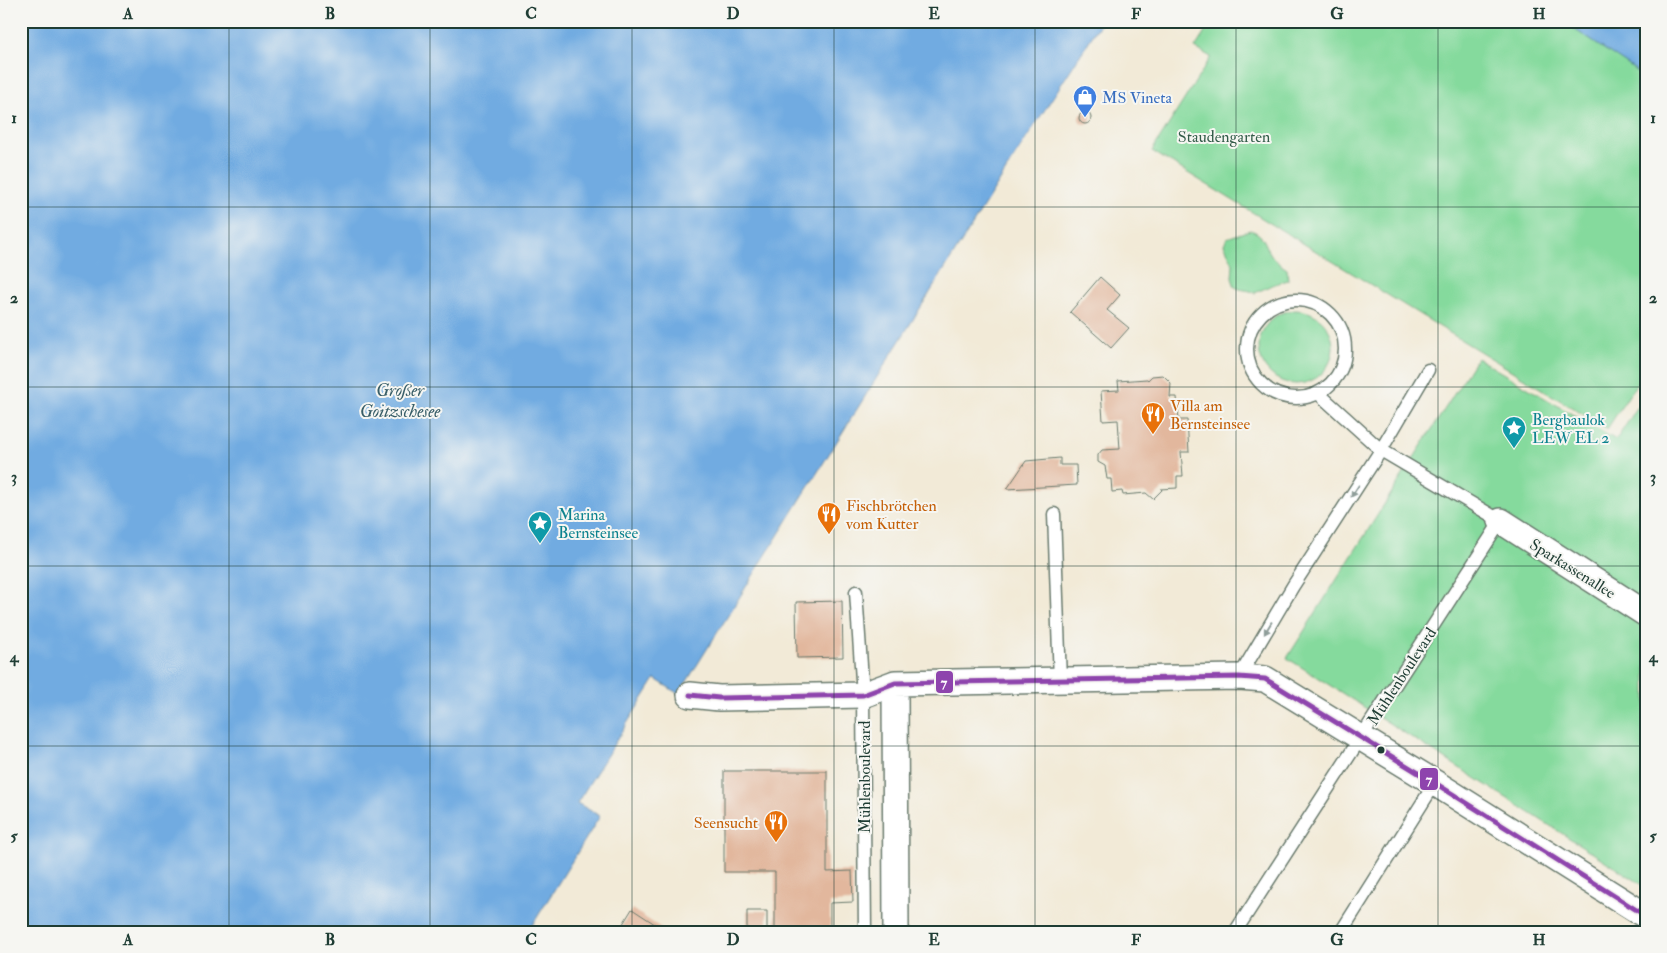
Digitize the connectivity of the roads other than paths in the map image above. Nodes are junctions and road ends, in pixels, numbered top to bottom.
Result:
1 (1428, 370) dead end
2 (1318, 393) junction
3 (1381, 450) junction
4 (1054, 514) dead end
5 (1501, 522) junction
6 (856, 592) dead end
7 (1646, 614) edge
8 (1239, 677) junction
9 (1060, 681) junction
10 (895, 683) junction
11 (690, 695) dead end
12 (863, 695) junction
13 (1361, 737) junction
14 (1435, 783) junction
15 (1646, 916) edge
16 (865, 932) edge
17 (896, 932) edge
18 (1235, 932) edge
19 (1340, 932) edge

1 - 3 lane
2 - 2 lane
2 - 3 lane
3 - 5 lane
3 -> 8 lane
4 - 9 lane
5 - 7 street, Sparkassenallee
5 - 13 lane, Mühlenboulevard
6 - 12 lane, Mühlenboulevard
8 - 9 street
8 - 13 street
9 - 10 street
10 - 12 street
10 - 17 street, Mühlenboulevard
11 - 12 street
12 - 16 lane, Mühlenboulevard
13 - 14 street
13 - 18 lane, Mühlenboulevard
14 - 15 street
14 - 19 lane

